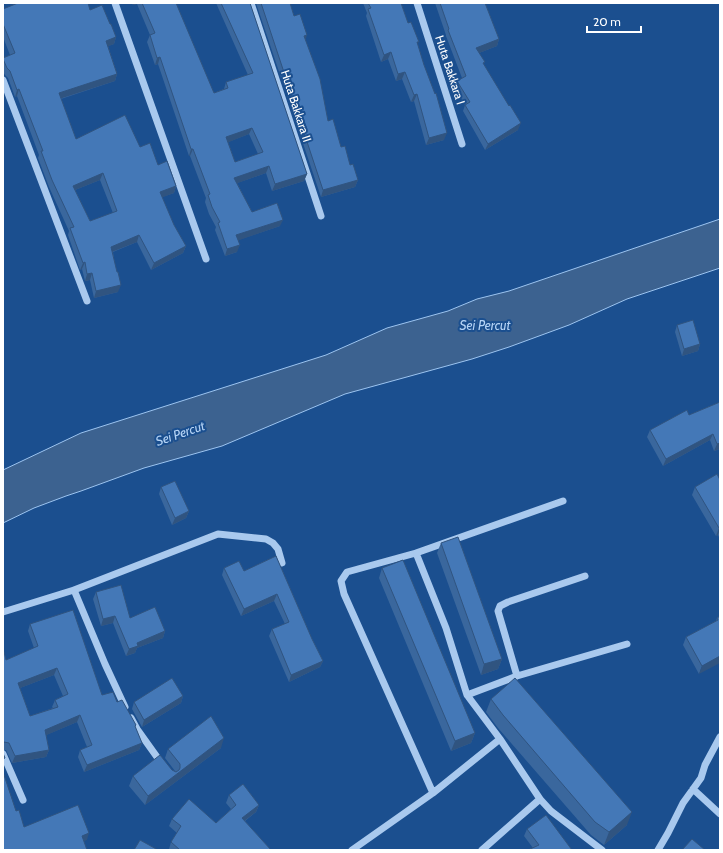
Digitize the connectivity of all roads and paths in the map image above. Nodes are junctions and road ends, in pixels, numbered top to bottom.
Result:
1 (115, 3) edge
2 (251, 3) edge
3 (417, 3) edge
4 (3, 80) edge
5 (462, 144) dead end
6 (321, 216) dead end
7 (206, 259) dead end
8 (87, 301) dead end
9 (563, 501) dead end
10 (416, 553) junction
11 (282, 563) dead end
12 (585, 576) dead end
13 (74, 590) junction
14 (3, 612) edge
15 (627, 644) dead end
16 (517, 676) junction
17 (467, 695) junction
18 (720, 737) edge
19 (500, 739) junction
20 (3, 754) edge
21 (168, 770) edge
22 (693, 789) junction
23 (433, 793) junction
24 (540, 799) junction
25 (23, 800) dead end
26 (720, 814) edge
27 (352, 850) edge
28 (482, 850) edge
29 (602, 850) edge
30 (658, 850) edge

1 - 7 street
2 - 6 street, Huta Bakkara II
3 - 5 street, Huta Bakkara I
4 - 8 street
9 - 10 street
10 - 17 street
10 - 23 street
11 - 13 street
12 - 16 street
13 - 14 street
13 - 21 street
15 - 16 street
16 - 17 street
17 - 19 street
18 - 22 street
19 - 23 street
19 - 24 street
20 - 25 street
22 - 26 street
22 - 30 street
23 - 27 street
24 - 28 street
24 - 29 street

